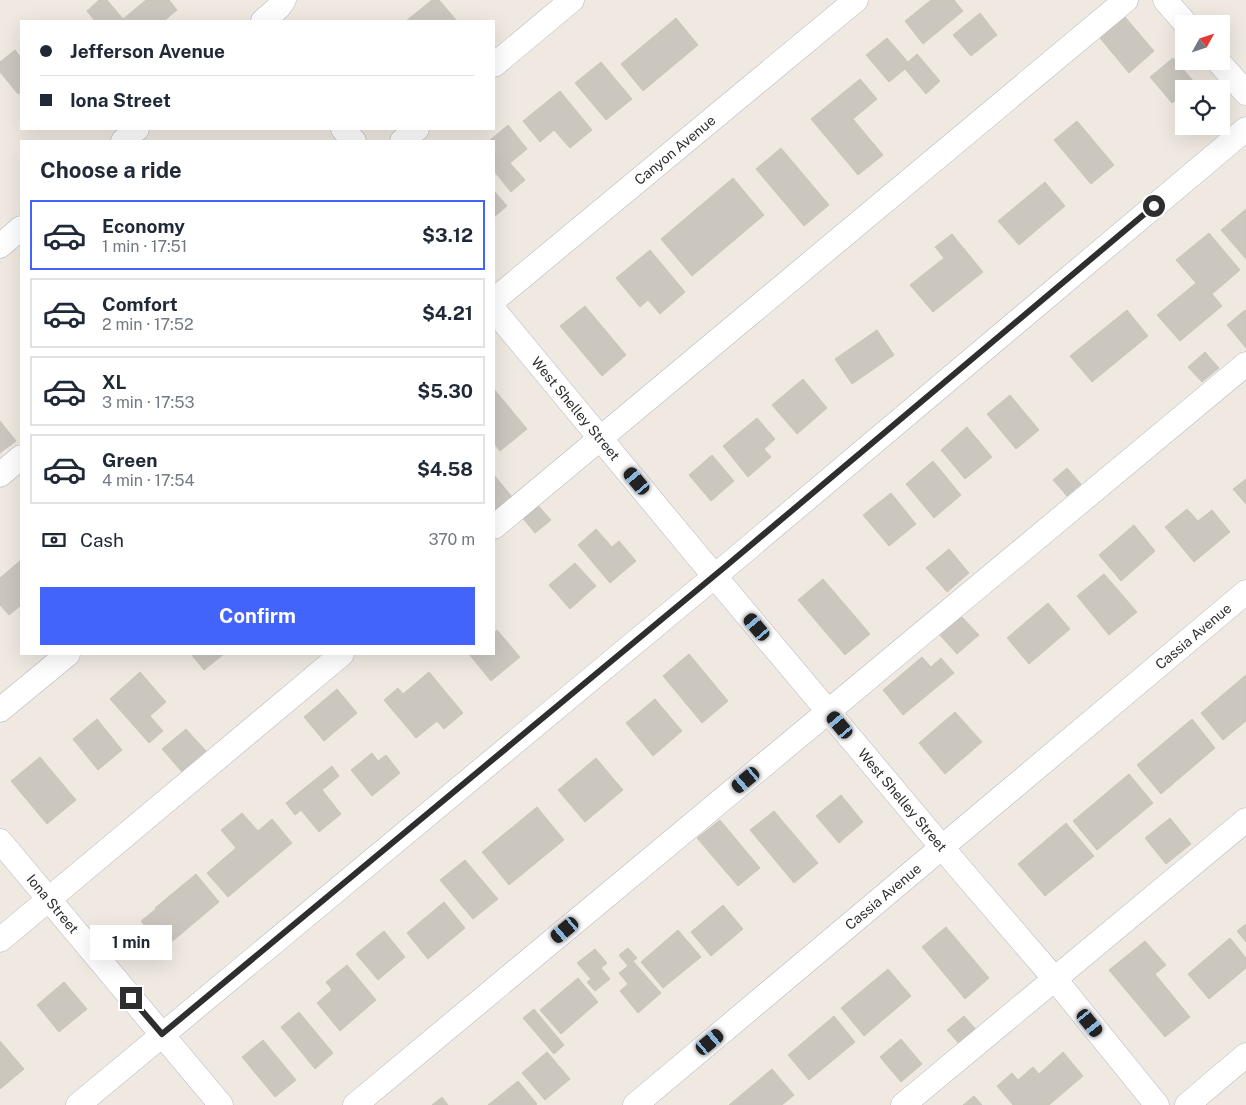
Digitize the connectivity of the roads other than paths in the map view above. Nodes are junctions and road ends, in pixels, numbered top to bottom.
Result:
1 (284, 0) edge
2 (572, 0) edge
3 (856, 0) edge
4 (1126, 0) edge
5 (1165, 0) edge
6 (1178, 15) edge
7 (264, 20) edge
8 (495, 64) edge
9 (1226, 70) edge
10 (1246, 93) edge
11 (1246, 129) edge
12 (136, 130) edge
13 (345, 130) edge
14 (416, 130) edge
15 (124, 140) edge
16 (353, 140) edge
17 (403, 140) edge
18 (20, 229) edge
19 (0, 246) edge
20 (495, 299) edge
21 (495, 311) edge
22 (1246, 364) edge
23 (601, 438) junction
24 (20, 458) edge
25 (0, 475) edge
26 (495, 526) edge
27 (714, 576) junction
28 (1246, 592) edge
29 (67, 655) edge
30 (341, 655) edge
31 (0, 710) edge
32 (828, 711) junction
33 (1246, 820) edge
34 (0, 841) edge
35 (942, 847) junction
36 (49, 899) junction
37 (0, 940) edge
38 (1054, 978) junction
39 (162, 1034) junction
40 (1246, 1055) edge
41 (78, 1105) edge
42 (221, 1105) edge
43 (355, 1105) edge
44 (635, 1105) edge
45 (903, 1105) edge
46 (1157, 1105) edge
47 (1187, 1105) edge

1 - 7 street
2 - 8 street
3 - 20 street, Canyon Avenue
4 - 23 street
5 - 6 street
9 - 10 street
11 - 27 street
12 - 15 street
13 - 16 street
14 - 17 street
18 - 19 street
21 - 23 street, West Shelley Street
22 - 32 street
23 - 26 street
23 - 27 street, West Shelley Street
24 - 25 street
27 - 32 street, West Shelley Street
27 - 39 street
28 - 35 street, Cassia Avenue
29 - 31 street
30 - 36 street
32 - 35 street, West Shelley Street
32 - 43 street
33 - 38 street
34 - 36 street, Iona Street
35 - 38 street, West Shelley Street
35 - 44 street, Cassia Avenue
36 - 37 street
36 - 39 street, Iona Street
38 - 45 street
38 - 46 street, West Shelley Street
39 - 41 street
39 - 42 street, Iona Street
40 - 47 street

